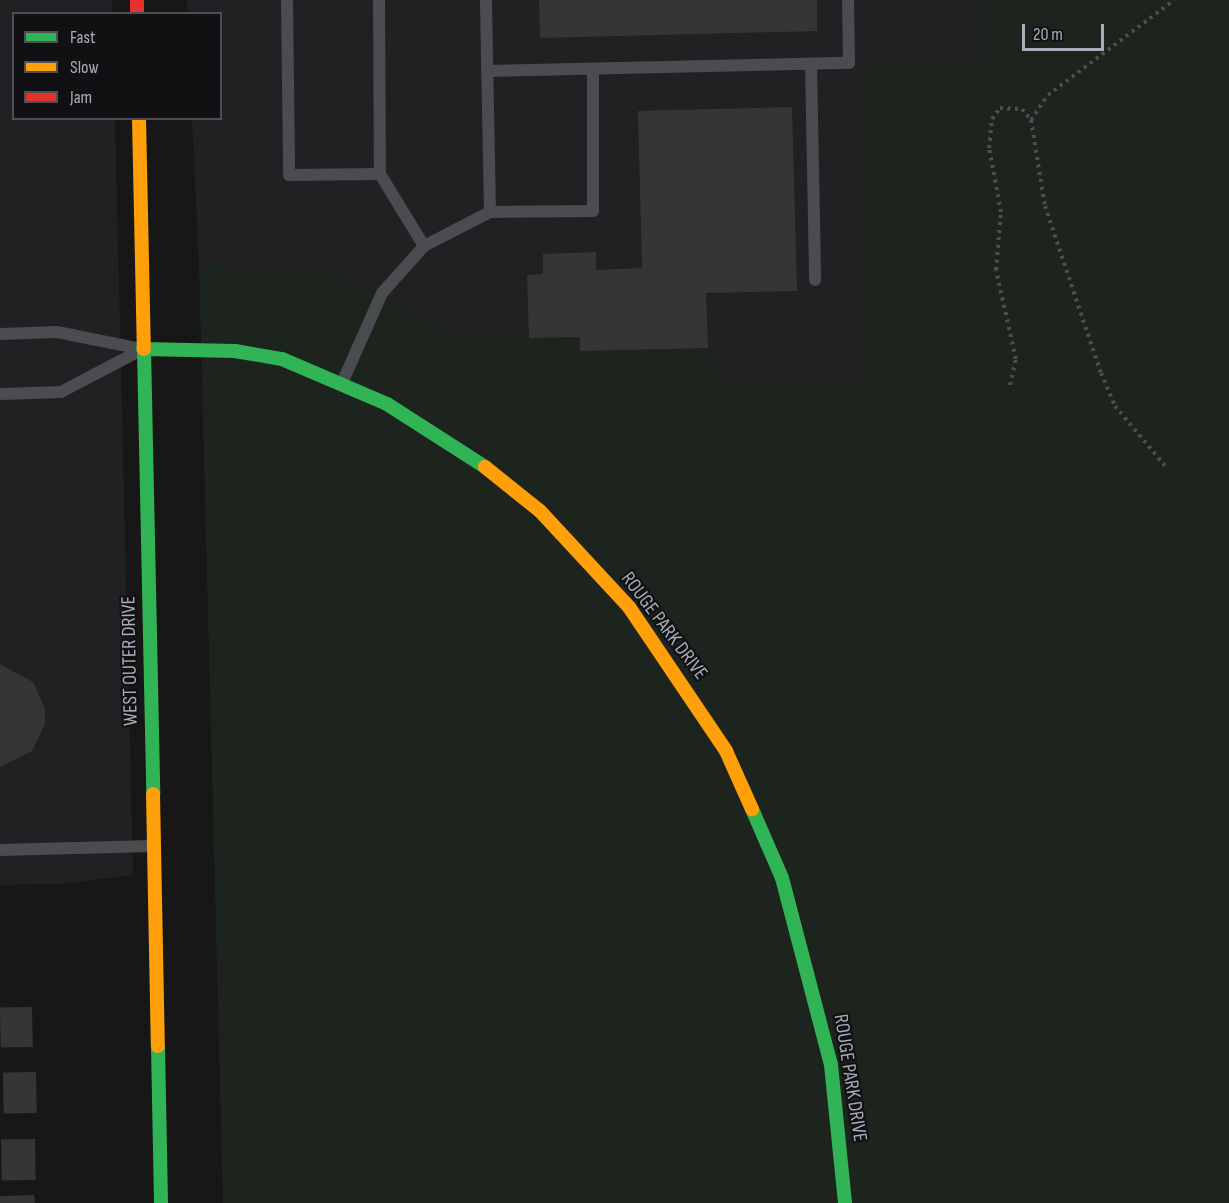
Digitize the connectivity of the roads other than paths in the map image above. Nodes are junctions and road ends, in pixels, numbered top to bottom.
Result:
1 (287, 0) edge
2 (379, 0) edge
3 (486, 0) edge
4 (848, 0) edge
5 (811, 64) junction
6 (594, 69) junction
7 (487, 71) junction
8 (139, 120) edge
9 (380, 174) junction
10 (490, 212) junction
11 (424, 246) junction
12 (815, 280) dead end
13 (0, 334) edge
14 (143, 349) junction
15 (342, 383) junction
16 (0, 394) edge
17 (154, 846) junction
18 (0, 850) edge
19 (161, 1203) edge
20 (845, 1203) edge

1 - 9 lane
2 - 9 lane
3 - 7 lane
4 - 5 lane
5 - 6 lane
5 - 12 lane
6 - 7 lane
6 - 10 lane
7 - 10 lane
8 - 14 main road, WEST OUTER DRIVE
9 - 11 lane
10 - 11 lane
11 - 15 lane
13 - 14 lane
14 - 15 main road, ROUGE PARK DRIVE
14 - 16 lane
14 - 17 main road, WEST OUTER DRIVE
15 - 20 main road, ROUGE PARK DRIVE
17 - 18 lane
17 - 19 main road, WEST OUTER DRIVE

